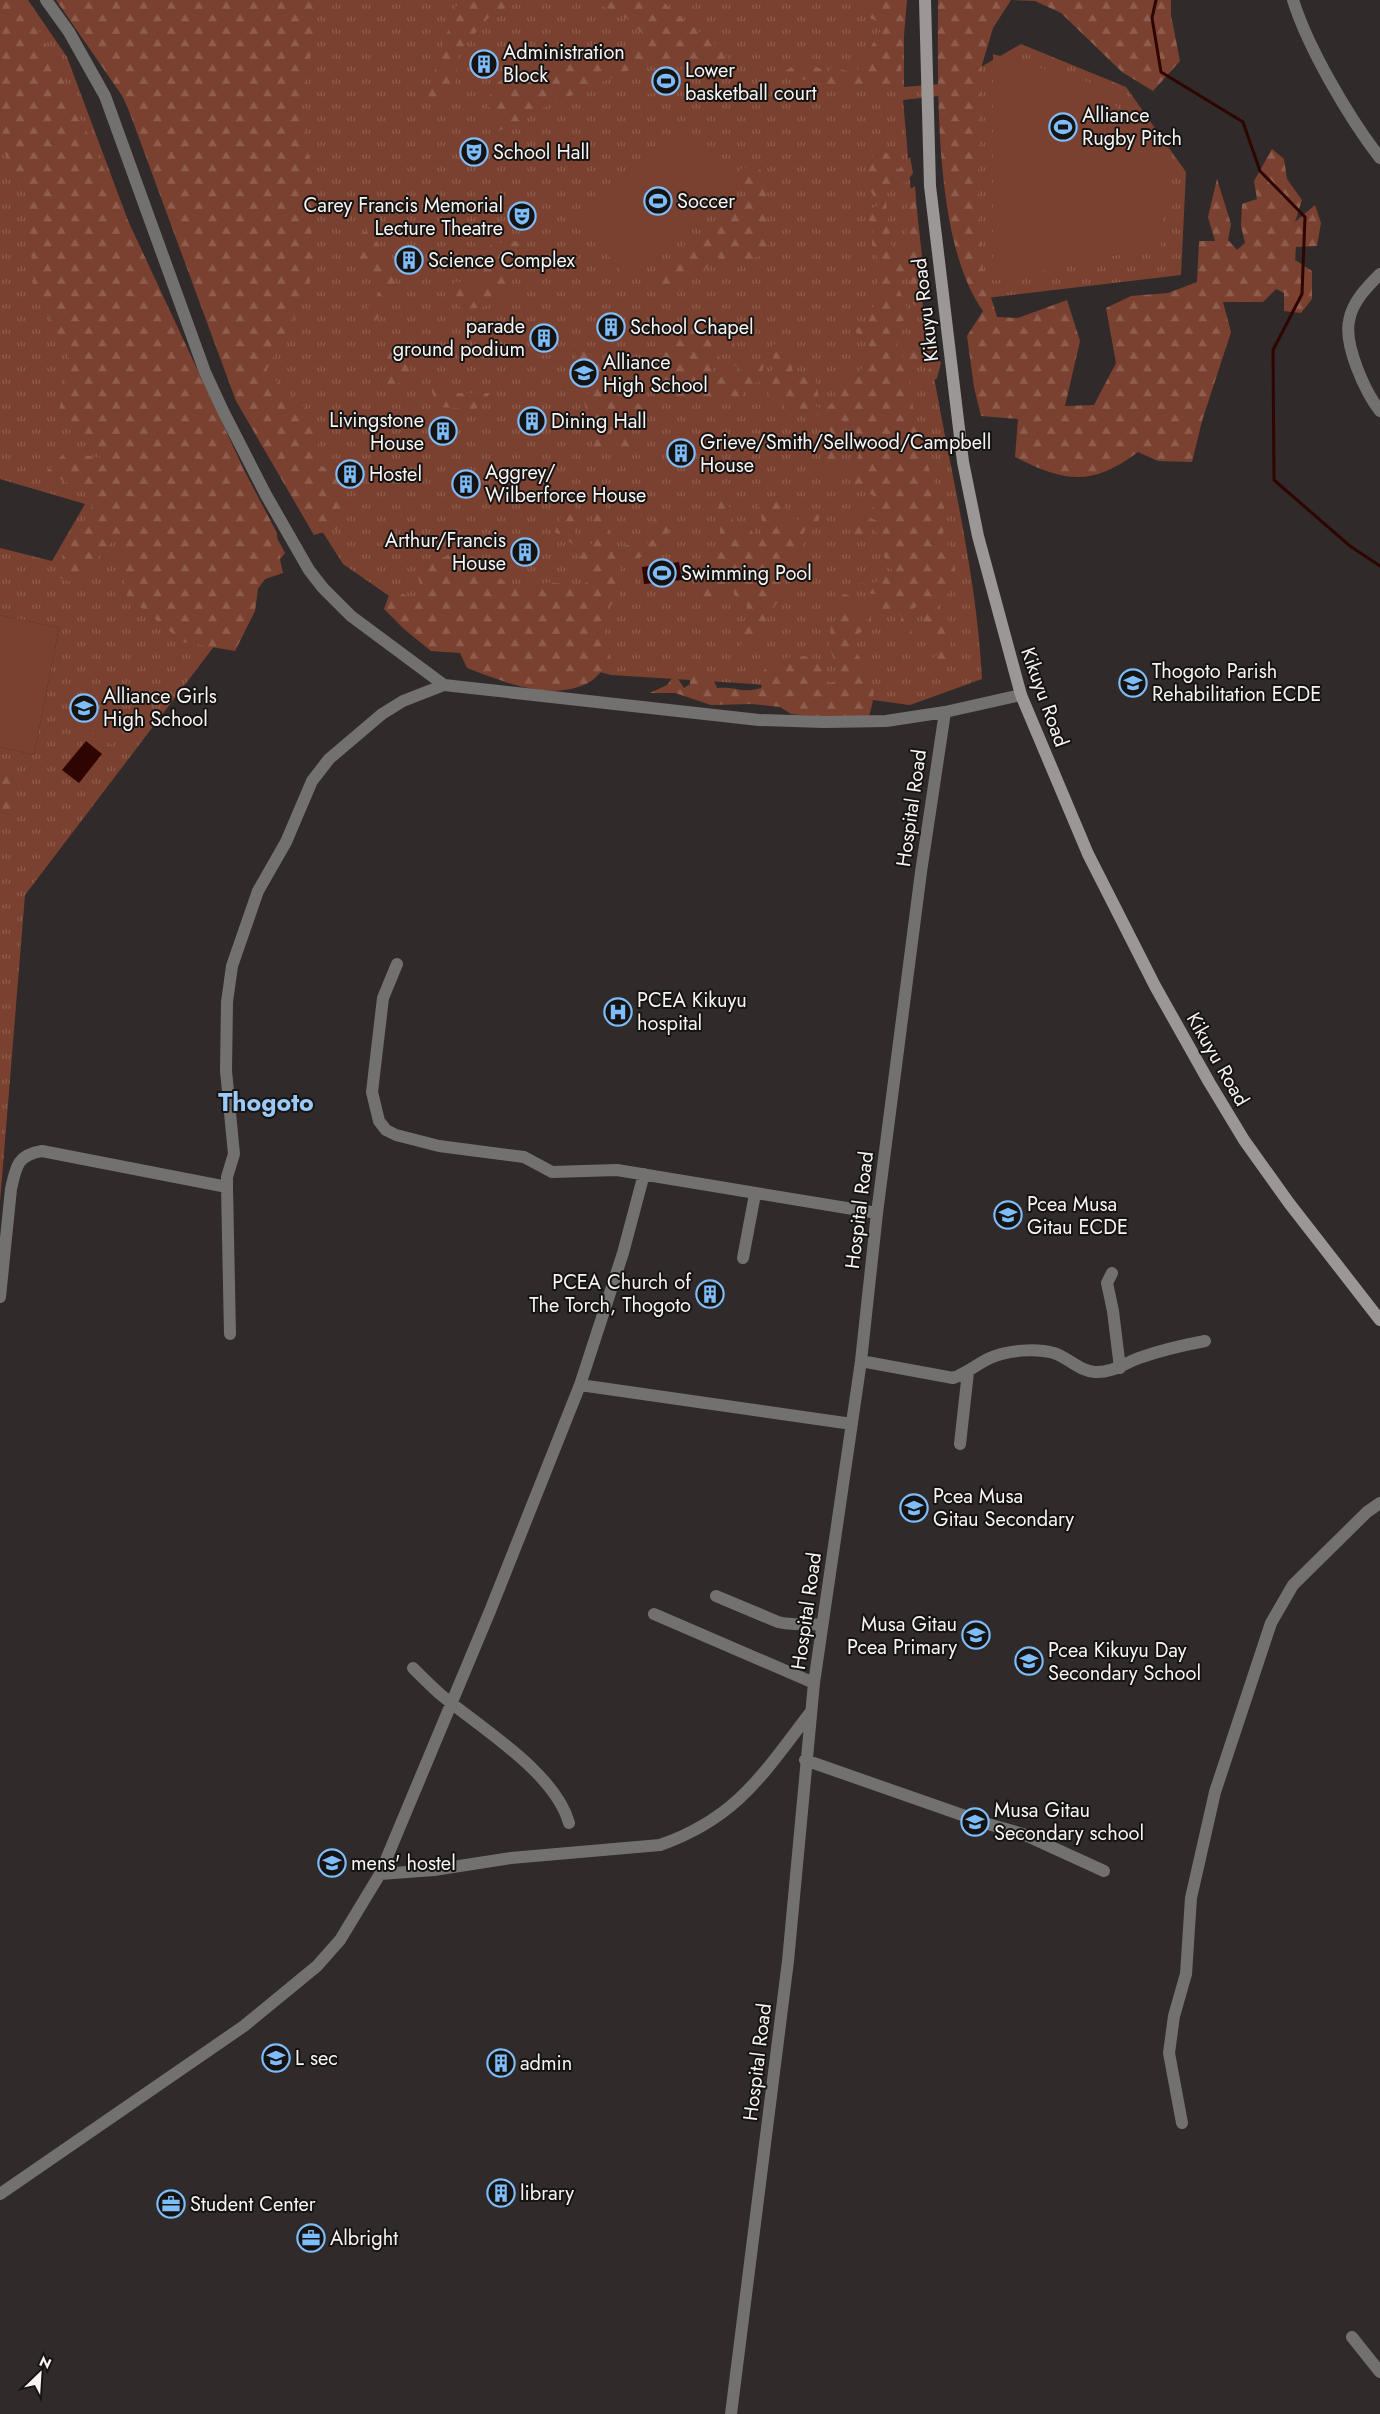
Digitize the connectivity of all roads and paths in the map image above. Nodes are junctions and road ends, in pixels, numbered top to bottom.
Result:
1 (46, 0) edge
2 (925, 0) edge
3 (1293, 0) edge
4 (1380, 158) edge
5 (1380, 274) edge
6 (1380, 411) edge
7 (444, 685) junction
8 (1021, 695) junction
9 (944, 712) junction
10 (397, 964) dead end
11 (644, 1174) junction
12 (227, 1187) junction
13 (755, 1194) junction
14 (877, 1213) junction
15 (742, 1258) dead end
16 (1112, 1273) dead end
17 (0, 1298) edge
18 (1380, 1320) edge
19 (230, 1334) dead end
20 (1205, 1341) dead end
21 (861, 1361) junction
22 (1120, 1368) junction
23 (968, 1372) junction
24 (580, 1385) junction
25 (852, 1424) junction
26 (960, 1444) dead end
27 (1380, 1502) edge
28 (716, 1596) dead end
29 (654, 1614) dead end
30 (822, 1625) junction
31 (413, 1668) dead end
32 (814, 1683) junction
33 (452, 1702) junction
34 (810, 1713) junction
35 (805, 1760) junction
36 (569, 1823) dead end
37 (1104, 1871) dead end
38 (380, 1874) junction
39 (1182, 2123) dead end
40 (0, 2194) edge
41 (1352, 2338) dead end
42 (1380, 2372) edge
43 (731, 2414) edge

1 - 7 street
2 - 8 main road, Kikuyu Road
3 - 4 street
5 - 6 street
7 - 9 street
7 - 12 street
8 - 9 street
8 - 18 main road, Kikuyu Road
9 - 14 street, Hospital Road
10 - 11 street
11 - 13 street
11 - 24 street
12 - 17 street
12 - 19 street
13 - 14 street
13 - 15 street
14 - 21 street, Hospital Road
16 - 22 street
20 - 22 street
21 - 23 street
21 - 25 street, Hospital Road
22 - 23 street
23 - 26 street
24 - 25 street
24 - 33 street
25 - 30 street, Hospital Road
27 - 39 street
28 - 30 street
29 - 32 street
30 - 32 street, Hospital Road
31 - 33 street
32 - 34 street, Hospital Road
33 - 36 street
33 - 38 street
34 - 35 street, Hospital Road
34 - 38 street
35 - 37 street
35 - 43 street, Hospital Road
38 - 40 street
41 - 42 street

